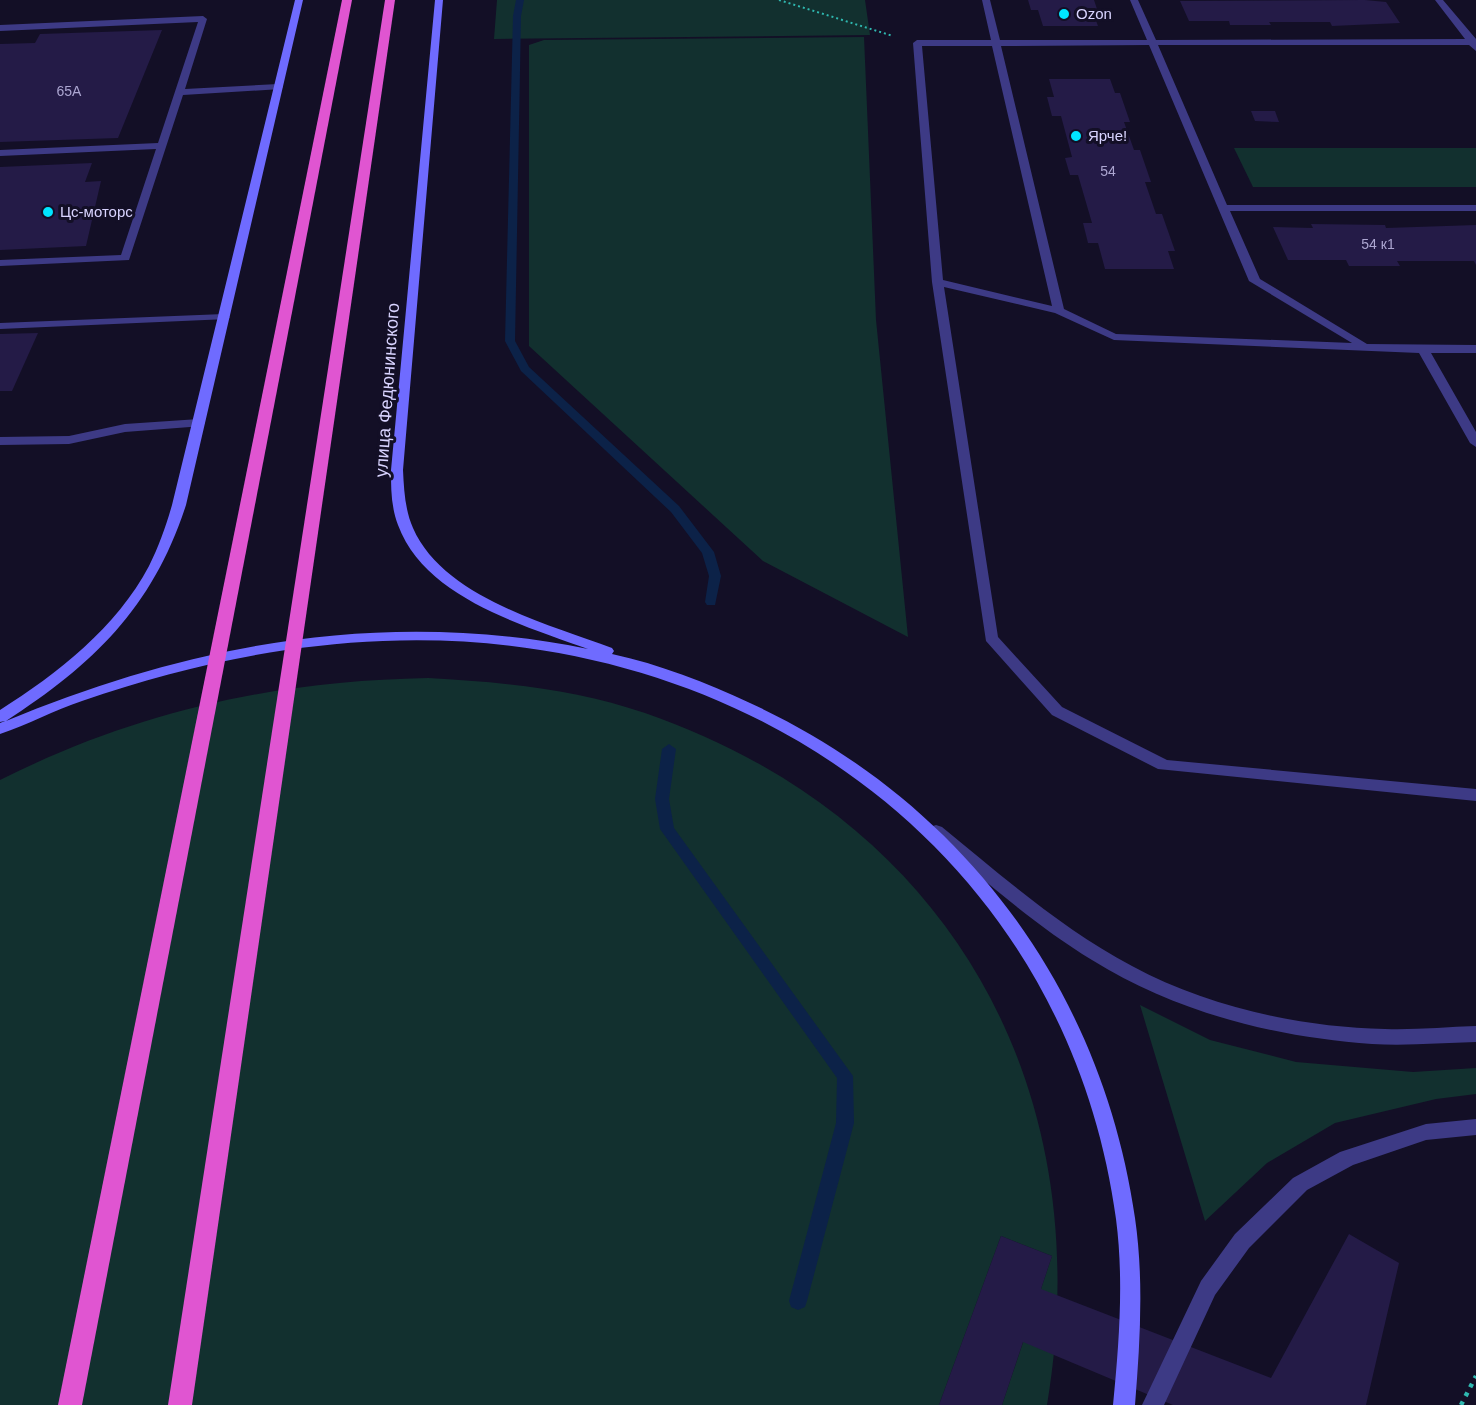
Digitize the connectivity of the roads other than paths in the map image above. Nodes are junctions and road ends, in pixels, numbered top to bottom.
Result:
1 (299, 0) edge
2 (347, 0) edge
3 (390, 0) edge
4 (439, 0) edge
5 (986, 0) edge
6 (1134, 0) edge
7 (1438, 0) edge
8 (0, 28) edge
9 (1151, 42) junction
10 (995, 44) junction
11 (1475, 44) edge
12 (278, 87) junction
13 (180, 92) junction
14 (160, 146) junction
15 (0, 153) edge
16 (1223, 208) junction
17 (1476, 208) edge
18 (0, 263) edge
19 (938, 282) junction
20 (1059, 311) junction
21 (224, 317) junction
22 (0, 326) edge
23 (1364, 346) junction
24 (1476, 349) edge
25 (1423, 350) junction
26 (199, 423) junction
27 (0, 441) edge
28 (1476, 443) edge
29 (686, 681) junction
30 (0, 717) edge
31 (0, 729) edge
32 (1476, 795) edge
33 (925, 823) junction
34 (1476, 1034) edge
35 (1476, 1127) edge
36 (70, 1405) edge
37 (180, 1405) edge
38 (1124, 1405) edge
39 (1153, 1405) edge

1 - 12 main road
2 - 36 highway
3 - 37 highway
4 - 29 main road, улица Федюнинского
5 - 10 street
6 - 9 street
7 - 11 street
8 - 13 street
9 - 10 street
9 - 11 street
9 - 16 street
10 - 19 street
10 - 20 street
12 - 13 street
12 - 21 main road
13 - 14 street
14 - 15 street
14 - 18 street
16 - 17 street
16 - 23 street
19 - 20 street
19 - 32 street
20 - 23 street
21 - 22 street
21 - 26 main road
23 - 25 street
24 - 25 street
25 - 28 street
26 - 27 street
26 - 30 main road
29 - 31 main road
29 - 33 main road
33 - 34 street
33 - 38 main road
35 - 39 street

